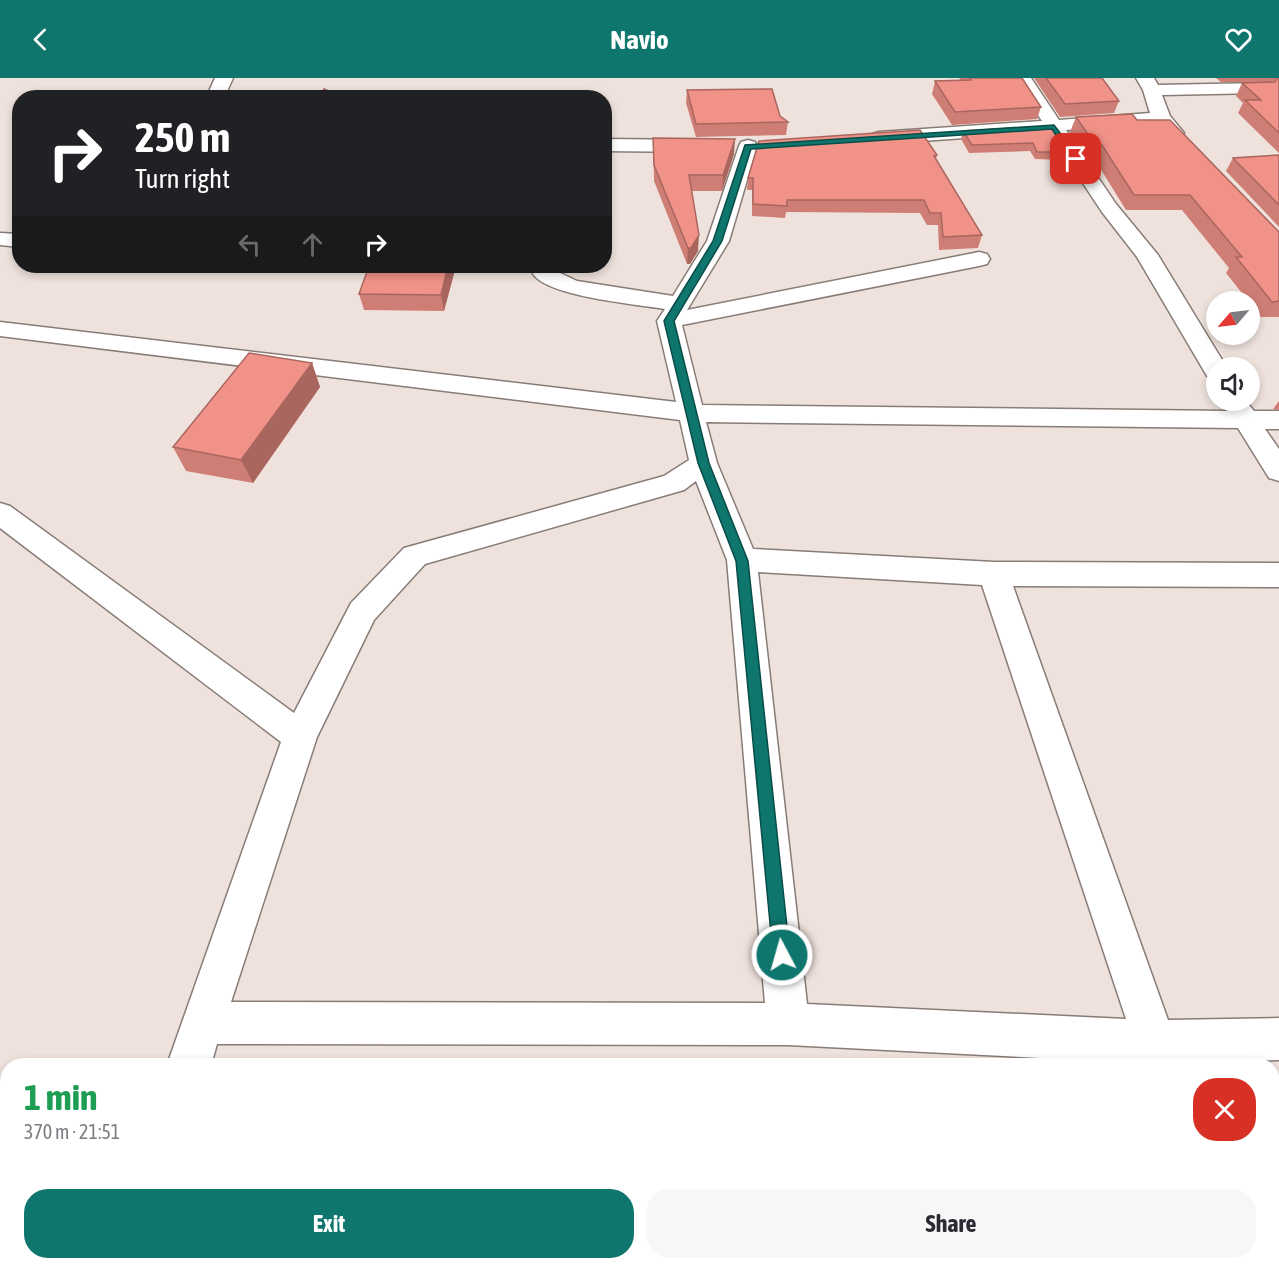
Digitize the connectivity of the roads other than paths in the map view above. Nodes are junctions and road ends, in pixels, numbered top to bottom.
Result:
1 (1022, 78) edge
2 (1148, 84) edge
3 (1271, 91) edge
4 (1161, 118) junction
5 (1054, 127) junction
6 (866, 139) edge
7 (1185, 143) edge
8 (612, 145) edge
9 (771, 145) edge
10 (748, 146) junction
11 (979, 259) dead end
12 (544, 273) edge
13 (674, 312) junction
14 (0, 329) edge
15 (1208, 357) edge
16 (1241, 411) edge
17 (693, 413) junction
18 (1279, 420) edge
19 (703, 463) junction
20 (1279, 471) edge
21 (0, 513) edge
22 (742, 561) junction
23 (994, 574) junction
24 (1279, 574) edge
25 (300, 737) junction
26 (202, 1023) junction
27 (788, 1024) junction
28 (1279, 1039) edge
29 (1159, 1054) edge
30 (191, 1058) edge

1 - 5 street
2 - 3 street
2 - 4 street
4 - 5 street
4 - 7 street
5 - 6 street
5 - 15 street
8 - 10 street
9 - 10 street
10 - 13 street
11 - 13 street
12 - 13 street
13 - 17 street
14 - 17 street
16 - 17 street
16 - 18 street
16 - 20 street
17 - 19 street
19 - 22 street
19 - 25 street
21 - 25 street
22 - 23 street
22 - 27 street
23 - 24 street
23 - 29 street
25 - 26 street
26 - 27 street
26 - 30 street
27 - 29 street
28 - 29 street

